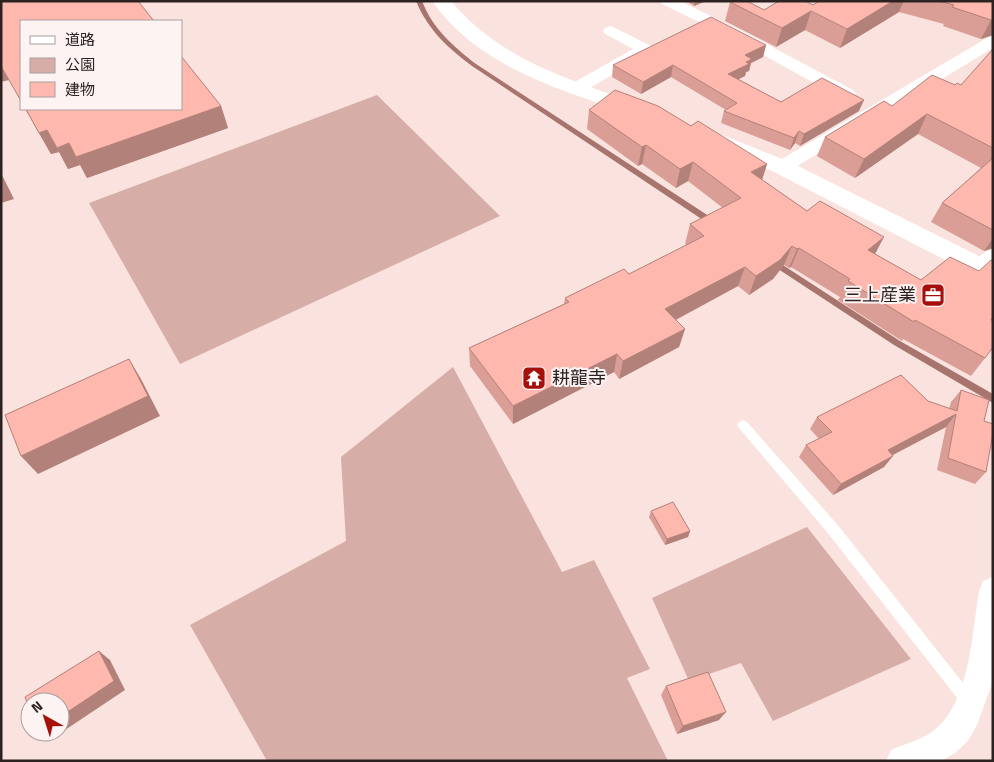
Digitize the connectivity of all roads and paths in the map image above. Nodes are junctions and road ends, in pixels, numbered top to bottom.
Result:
1 (441, 1) edge
2 (667, 1) edge
3 (611, 31) dead end
4 (993, 41) edge
5 (577, 88) junction
6 (877, 111) junction
7 (656, 117) edge
8 (698, 133) edge
9 (782, 167) junction
10 (989, 266) edge
11 (743, 424) dead end
12 (993, 591) edge
13 (971, 704) junction
14 (902, 761) edge

1 - 5 street
2 - 6 street
3 - 5 street
4 - 6 street
5 - 7 street
6 - 9 street
8 - 9 street
9 - 10 street
11 - 13 lane
12 - 13 street
13 - 14 street

